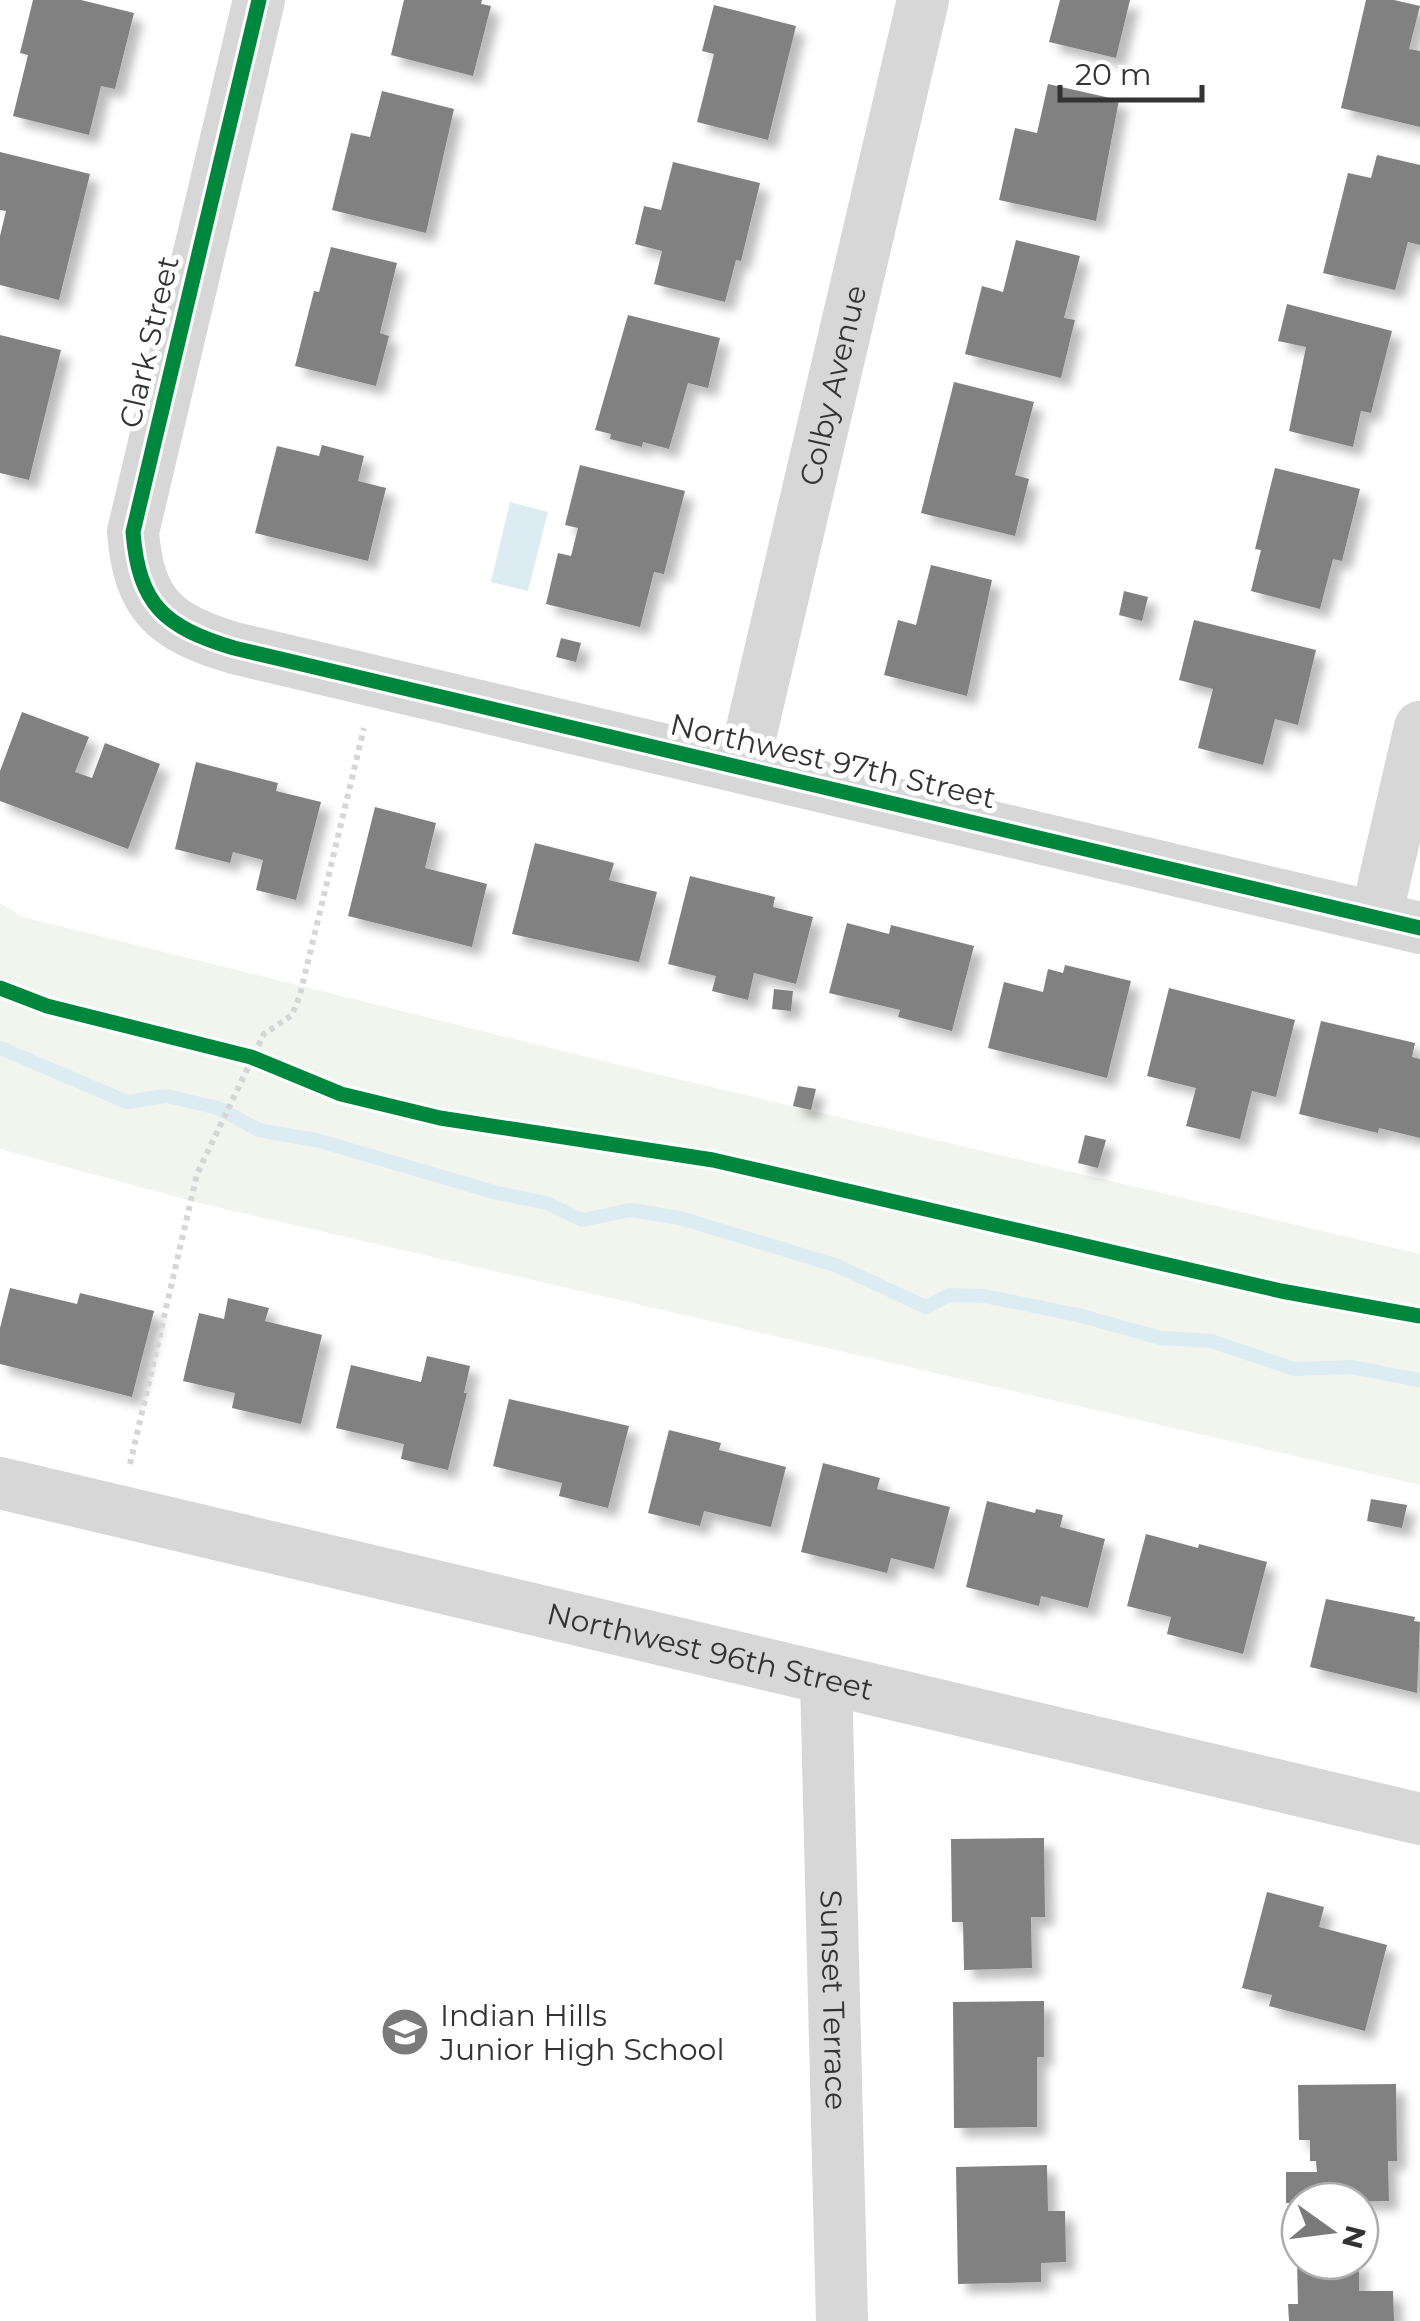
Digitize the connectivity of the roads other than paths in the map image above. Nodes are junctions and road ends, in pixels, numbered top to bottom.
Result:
1 (259, 0) edge
2 (923, 0) edge
3 (234, 648) joint
4 (1420, 728) edge
5 (743, 767) junction
6 (1398, 922) edge
7 (0, 1483) edge
8 (826, 1680) junction
9 (1420, 1820) edge
10 (842, 2321) edge

1 - 3 street, Clark Street
2 - 5 street, Colby Avenue
3 - 5 street, Northwest 97th Street
4 - 6 street
5 - 6 street, Northwest 97th Street
7 - 8 street, Northwest 96th Street
8 - 9 street, Northwest 96th Street
8 - 10 street, Sunset Terrace

